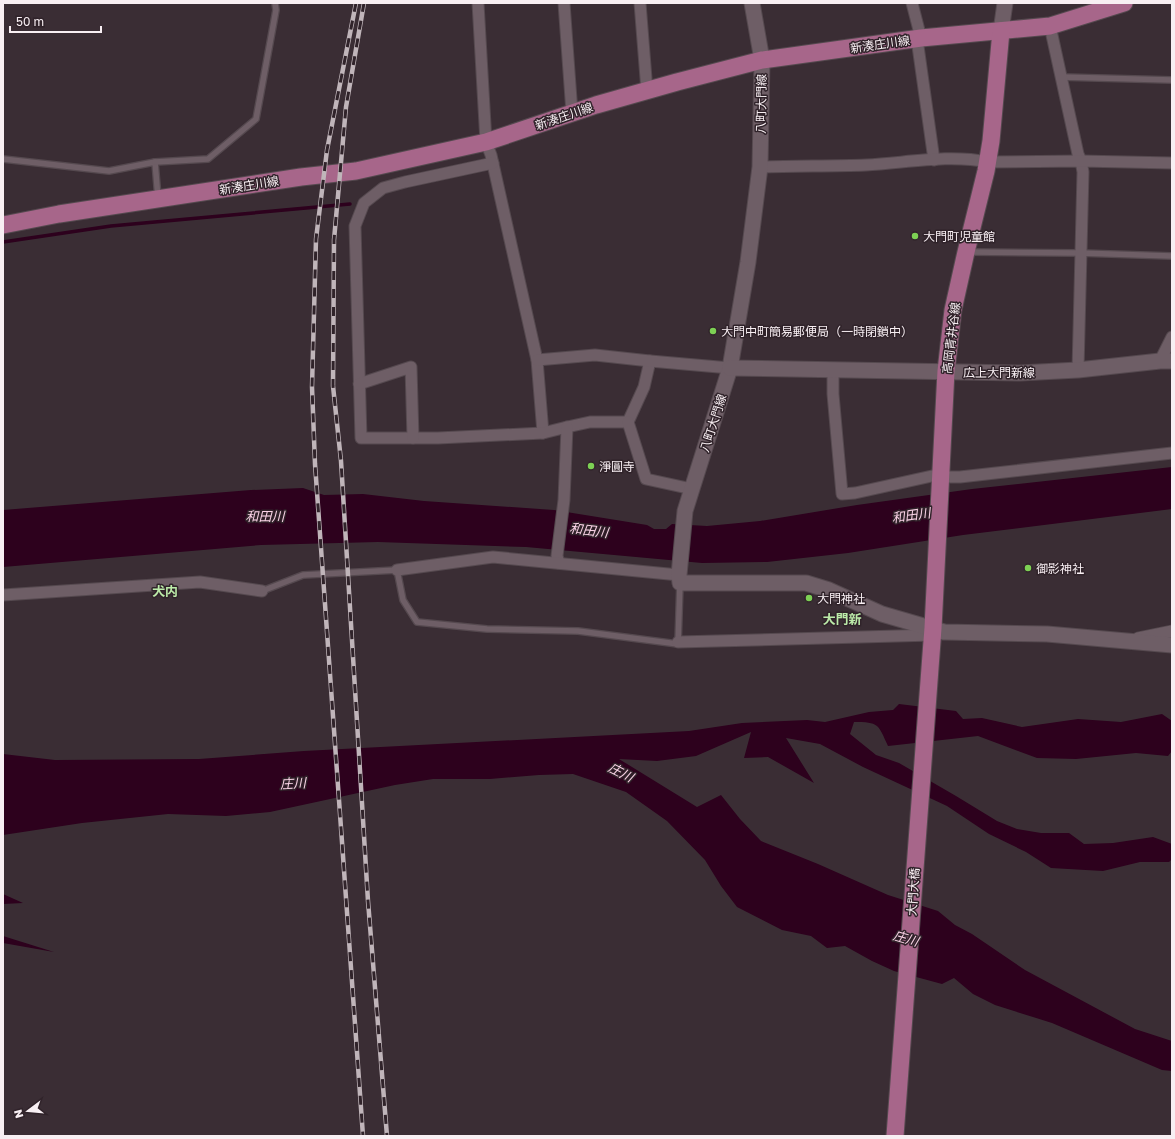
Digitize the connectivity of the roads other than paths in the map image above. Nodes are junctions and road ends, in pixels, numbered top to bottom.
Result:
1 (275, 3) edge
2 (478, 3) edge
3 (564, 3) edge
4 (640, 3) edge
5 (752, 3) edge
6 (912, 3) edge
7 (1004, 3) edge
8 (1124, 3) edge
9 (1050, 26) junction
10 (1001, 31) junction
11 (919, 38) junction
12 (762, 60) junction
13 (1061, 77) junction
14 (1172, 80) edge
15 (647, 90) junction
16 (572, 113) junction
17 (486, 142) junction
18 (3, 159) edge
19 (934, 160) junction
20 (1081, 161) junction
21 (155, 162) junction
22 (988, 162) junction
23 (493, 163) junction
24 (1172, 163) edge
25 (760, 167) junction
26 (158, 199) junction
27 (3, 225) edge
28 (966, 252) junction
29 (1080, 253) junction
30 (1172, 256) edge
31 (1172, 337) edge
32 (536, 360) junction
33 (650, 361) junction
34 (1166, 361) edge
35 (730, 368) junction
36 (833, 370) junction
37 (1078, 370) junction
38 (946, 371) junction
39 (359, 384) junction
40 (628, 422) junction
41 (568, 427) junction
42 (543, 433) junction
43 (413, 438) junction
44 (1172, 453) edge
45 (941, 477) junction
46 (692, 489) junction
47 (558, 560) junction
48 (397, 570) junction
49 (680, 579) junction
50 (262, 591) joint
51 (3, 595) edge
52 (1172, 631) edge
53 (933, 637) junction
54 (1129, 640) junction
55 (678, 642) junction
56 (1172, 645) edge
57 (895, 1136) edge

1 - 21 lane
2 - 17 street
3 - 16 street
4 - 15 street
5 - 12 main road, 八町大門線
6 - 11 street
7 - 10 main road
8 - 9 main road, 新湊庄川線
9 - 10 main road, 新湊庄川線
9 - 13 street
10 - 11 main road, 新湊庄川線
10 - 22 main road, 高岡青井谷線
11 - 12 main road, 新湊庄川線
11 - 19 street
12 - 15 main road, 新湊庄川線
12 - 25 main road, 八町大門線
13 - 14 lane
13 - 20 street
15 - 16 main road, 新湊庄川線
16 - 17 main road, 新湊庄川線
17 - 23 street
17 - 26 main road, 新湊庄川線
18 - 21 lane
19 - 22 street
19 - 25 street
20 - 22 street
20 - 24 street
20 - 29 street
21 - 26 lane
22 - 28 main road, 高岡青井谷線
23 - 32 street
23 - 39 street
25 - 35 main road, 八町大門線
26 - 27 main road, 新湊庄川線
28 - 29 lane
28 - 38 main road, 高岡青井谷線
29 - 30 lane
29 - 37 street
31 - 34 street
32 - 33 street
32 - 42 street
33 - 35 street
33 - 40 street
34 - 37 main road, 広上大門新線
35 - 36 main road, 広上大門新線
35 - 46 main road, 八町大門線
36 - 38 main road, 広上大門新線
36 - 45 street
37 - 38 main road, 広上大門新線
38 - 45 main road, 高岡青井谷線
39 - 43 street
39 - 43 street
40 - 41 street
40 - 46 street
41 - 42 street
41 - 47 street
42 - 43 street
44 - 45 street
45 - 53 main road, 高岡青井谷線
46 - 49 main road, 八町大門線
47 - 48 street
47 - 49 street
48 - 50 lane
48 - 55 lane
49 - 53 main road
49 - 55 lane
50 - 51 street
52 - 54 street
53 - 54 main road
53 - 55 street
53 - 57 main road, 大門大橋
54 - 56 main road

